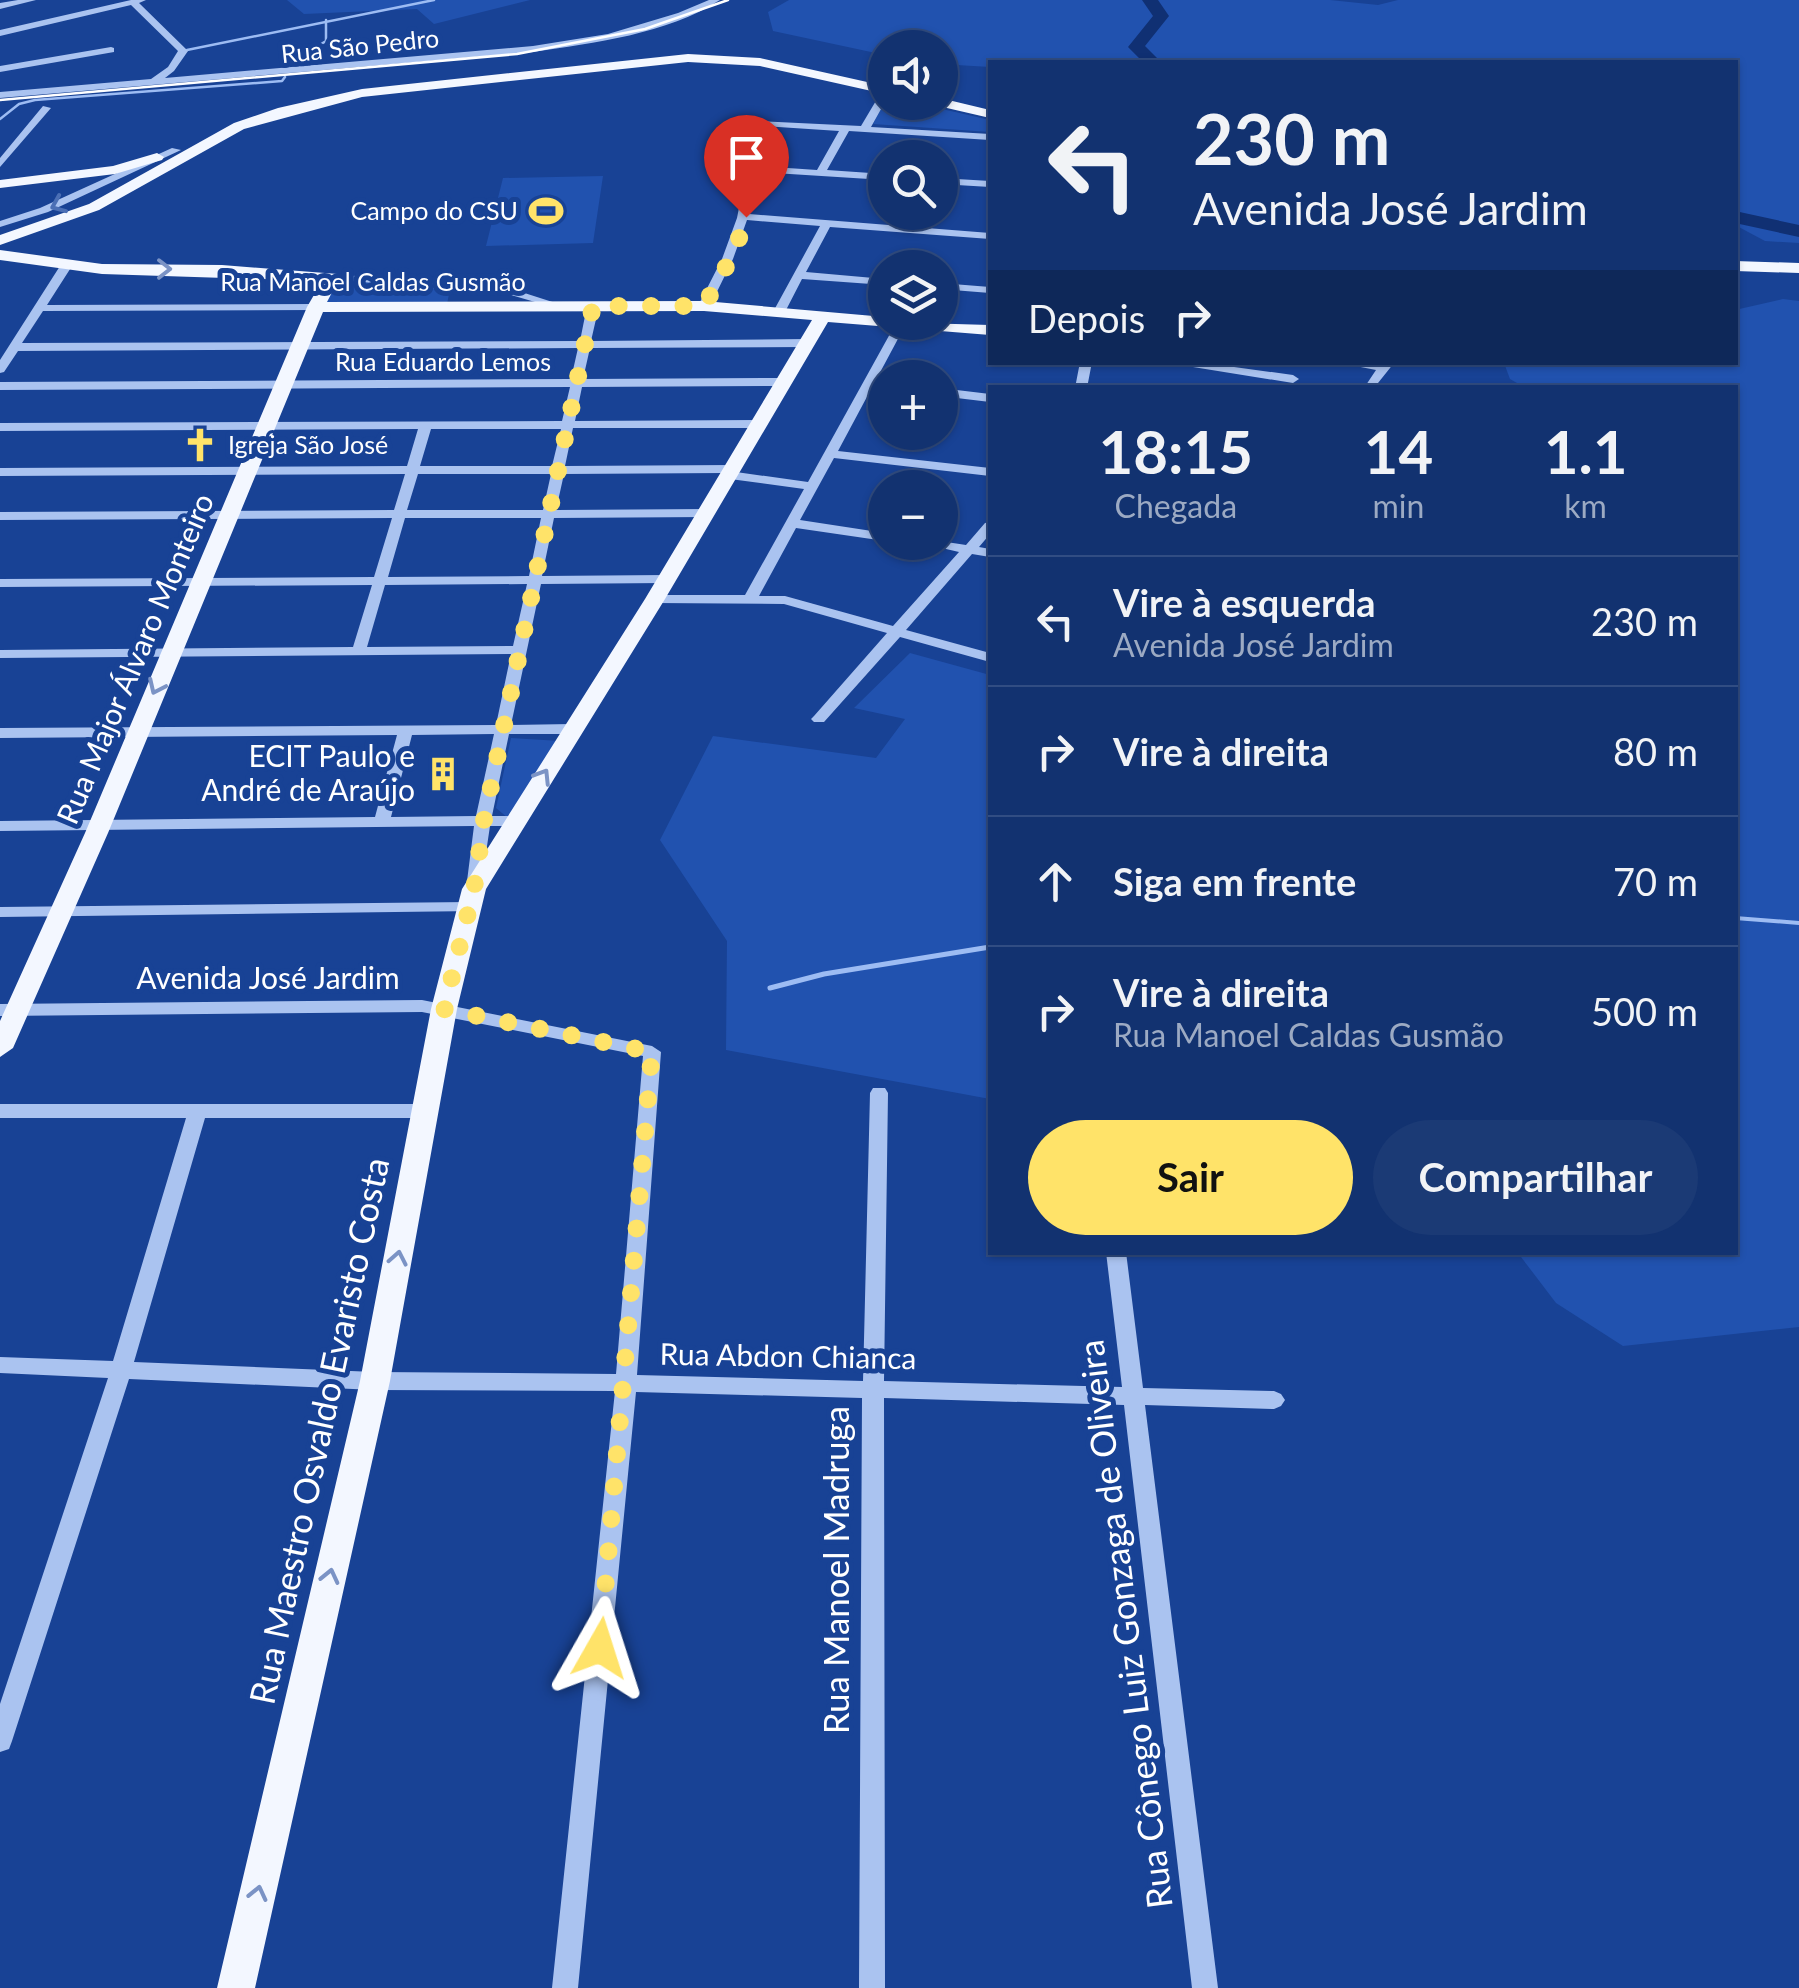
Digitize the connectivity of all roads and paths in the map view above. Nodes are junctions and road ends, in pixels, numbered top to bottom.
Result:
1 (32, 0) edge
2 (716, 0) edge
3 (138, 1) edge
4 (0, 6) edge
5 (0, 33) edge
6 (111, 50) dead end
7 (0, 69) edge
8 (152, 83) junction
9 (868, 85) edge
10 (868, 85) edge
11 (0, 95) edge
12 (958, 104) edge
13 (46, 108) dead end
14 (988, 111) edge
15 (869, 120) edge
16 (845, 129) junction
17 (864, 130) junction
18 (988, 138) edge
19 (176, 150) junction
20 (0, 164) edge
21 (753, 168) junction
22 (820, 173) junction
23 (868, 176) edge
24 (62, 178) junction
25 (958, 182) edge
26 (0, 184) edge
27 (988, 184) edge
28 (108, 190) junction
29 (746, 217) junction
30 (57, 223) junction
31 (0, 224) edge
32 (826, 224) junction
33 (988, 236) edge
34 (0, 240) edge
35 (0, 255) edge
36 (34, 261) junction
37 (1738, 263) edge
38 (1799, 264) edge
39 (66, 266) junction
40 (799, 275) junction
41 (332, 277) junction
42 (868, 281) edge
43 (958, 287) edge
44 (988, 290) edge
45 (559, 306) junction
46 (593, 306) junction
47 (704, 306) junction
48 (42, 308) junction
49 (315, 308) junction
50 (779, 312) junction
51 (822, 316) junction
52 (868, 320) edge
53 (958, 327) edge
54 (988, 330) edge
55 (892, 340) edge
56 (806, 343) junction
57 (587, 344) junction
58 (14, 346) junction
59 (294, 348) junction
60 (1185, 365) edge
61 (1386, 365) edge
62 (0, 370) edge
63 (782, 382) junction
64 (1290, 383) edge
65 (576, 384) junction
66 (865, 384) junction
67 (868, 384) edge
68 (285, 385) junction
69 (1370, 385) edge
70 (0, 386) edge
71 (958, 394) edge
72 (988, 398) edge
73 (426, 424) junction
74 (567, 424) junction
75 (758, 424) junction
76 (268, 426) junction
77 (0, 427) edge
78 (830, 454) junction
79 (250, 468) junction
80 (413, 468) junction
81 (558, 468) junction
82 (0, 472) edge
83 (732, 472) junction
84 (988, 472) edge
85 (812, 486) junction
86 (708, 512) junction
87 (401, 514) junction
88 (549, 514) junction
89 (0, 516) edge
90 (230, 516) junction
91 (792, 524) junction
92 (988, 529) edge
93 (868, 535) edge
94 (958, 548) edge
95 (973, 550) junction
96 (988, 553) edge
97 (538, 578) junction
98 (666, 579) junction
99 (380, 580) junction
100 (203, 581) junction
101 (0, 584) edge
102 (752, 596) junction
103 (656, 598) junction
104 (900, 632) junction
105 (520, 650) junction
106 (359, 651) junction
107 (172, 653) junction
108 (0, 654) edge
109 (988, 657) edge
110 (819, 719) dead end
111 (505, 728) junction
112 (406, 729) junction
113 (572, 729) junction
114 (136, 731) junction
115 (0, 733) edge
116 (484, 820) junction
117 (515, 821) junction
118 (382, 823) junction
119 (98, 825) junction
120 (0, 826) edge
121 (472, 898) junction
122 (0, 912) edge
123 (61, 912) junction
124 (444, 1009) junction
125 (9, 1010) edge
126 (0, 1048) edge
127 (879, 1093) dead end
128 (0, 1111) edge
129 (426, 1111) junction
130 (197, 1112) junction
131 (1116, 1255) edge
132 (0, 1366) edge
133 (121, 1370) junction
134 (375, 1381) junction
135 (626, 1382) junction
136 (873, 1389) junction
137 (1134, 1394) junction
138 (1274, 1400) dead end
139 (0, 1741) edge
140 (236, 1988) edge
141 (565, 1988) edge
142 (872, 1988) edge
143 (1204, 1988) edge

1 - 4 street
2 - 8 street, Rua São Pedro
3 - 5 street
3 - 8 street
6 - 7 street
8 - 11 street, Rua São Pedro
9 - 19 main road
10 - 28 main road
12 - 14 main road
13 - 20 street
15 - 17 street
16 - 17 street
16 - 21 street
16 - 22 street
17 - 18 street
19 - 24 main road
19 - 28 street
21 - 22 street
21 - 29 street
22 - 23 street
24 - 26 main road
24 - 28 main road
25 - 27 street
28 - 30 main road
28 -> 31 street
29 - 32 street
29 - 47 street
30 - 34 main road
30 - 36 main road
32 - 33 street
32 - 40 street
35 - 36 main road
36 - 39 main road
37 - 38 main road
39 -> 41 main road
39 - 48 street
40 - 42 street
40 - 50 street
41 - 45 street
41 - 49 main road, Rua Major Álvaro Monteiro
43 - 44 street
45 - 46 main road, Rua Manoel Caldas Gusmão
45 - 49 main road, Rua Manoel Caldas Gusmão
46 - 47 main road, Rua Manoel Caldas Gusmão
46 - 57 street
47 - 50 main road, Rua Manoel Caldas Gusmão
48 - 49 street, Rua Manoel Caldas Gusmão
48 - 58 street
49 - 59 main road, Rua Major Álvaro Monteiro
50 - 51 main road, Rua Manoel Caldas Gusmão
51 - 52 main road, Rua Manoel Caldas Gusmão
51 - 56 main road, Rua Maestro Osvaldo Evaristo Costa
53 - 54 main road
55 - 66 street
56 - 57 street
56 - 63 main road, Rua Maestro Osvaldo Evaristo Costa
57 - 59 street
57 - 65 street
58 - 59 street
58 - 62 street
59 - 68 main road, Rua Major Álvaro Monteiro
60 - 64 street
61 - 69 street
63 - 65 street, Rua Eduardo Lemos
63 - 75 main road, Rua Maestro Osvaldo Evaristo Costa
65 - 68 street, Rua Eduardo Lemos
65 - 74 street
66 - 67 street
66 - 78 street
68 - 70 street, Rua Eduardo Lemos
68 - 76 main road, Rua Major Álvaro Monteiro
71 - 72 street
73 - 74 street
73 - 76 street
73 - 80 street
74 - 75 street
74 - 81 street
75 - 83 main road, Rua Maestro Osvaldo Evaristo Costa
76 - 77 street
76 - 79 main road, Rua Major Álvaro Monteiro
78 - 84 street
78 - 85 street
79 - 80 street
79 - 82 street
79 - 90 main road, Rua Major Álvaro Monteiro
80 - 81 street
80 - 87 street
81 - 83 street
81 - 88 street
83 - 85 street
83 - 86 main road, Rua Maestro Osvaldo Evaristo Costa
85 - 91 street
86 - 88 street
86 - 98 main road, Rua Maestro Osvaldo Evaristo Costa
87 - 88 street
87 - 90 street
87 - 99 street
88 - 97 street
89 - 90 street
90 - 100 main road, Rua Major Álvaro Monteiro
91 - 93 street
91 - 102 street
92 - 95 street
94 - 95 street
95 - 96 street
95 - 104 street
97 - 98 street
97 - 99 street
97 - 105 street
98 - 103 main road, Rua Maestro Osvaldo Evaristo Costa
99 - 100 street
99 - 106 street
100 - 101 street
100 - 107 main road, Rua Major Álvaro Monteiro
102 - 103 street
102 - 104 street
103 - 113 main road, Rua Maestro Osvaldo Evaristo Costa
104 - 109 street
104 - 110 street
105 - 106 street
105 - 111 street
106 - 107 street
107 - 108 street
107 -> 114 main road, Rua Major Álvaro Monteiro
111 - 112 street
111 - 113 street
111 - 116 street
112 - 114 street
112 - 118 street
117 -> 113 main road, Rua Maestro Osvaldo Evaristo Costa
114 - 115 street
114 - 119 main road, Rua Major Álvaro Monteiro
116 - 117 street
116 - 118 street
116 - 121 street
117 - 121 main road, Rua Maestro Osvaldo Evaristo Costa
118 - 119 street
119 - 120 street
119 - 123 main road, Rua Major Álvaro Monteiro
121 - 123 street
121 - 124 main road, Rua Maestro Osvaldo Evaristo Costa
122 - 123 street
123 - 125 main road, Rua Major Álvaro Monteiro
124 - 125 street, Avenida José Jardim
124 - 129 main road, Rua Maestro Osvaldo Evaristo Costa
124 - 135 street, Avenida José Jardim
125 - 126 main road, Rua Major Álvaro Monteiro
127 - 136 street, Rua Manoel Madruga
128 - 130 street
129 - 130 street
134 -> 129 main road, Rua Maestro Osvaldo Evaristo Costa
130 - 133 street
131 - 137 street, Rua Cônego Luiz Gonzaga de Oliveira
132 - 133 street, Rua Abdon Chianca
133 - 134 street, Rua Abdon Chianca
133 - 139 street
134 - 135 street, Rua Abdon Chianca
140 -> 134 main road, Rua Maestro Osvaldo Evaristo Costa
135 - 136 street, Rua Abdon Chianca
135 - 141 street
136 - 137 street, Rua Abdon Chianca
136 - 142 street, Rua Manoel Madruga
137 - 138 street, Rua Abdon Chianca
137 - 143 street, Rua Cônego Luiz Gonzaga de Oliveira

